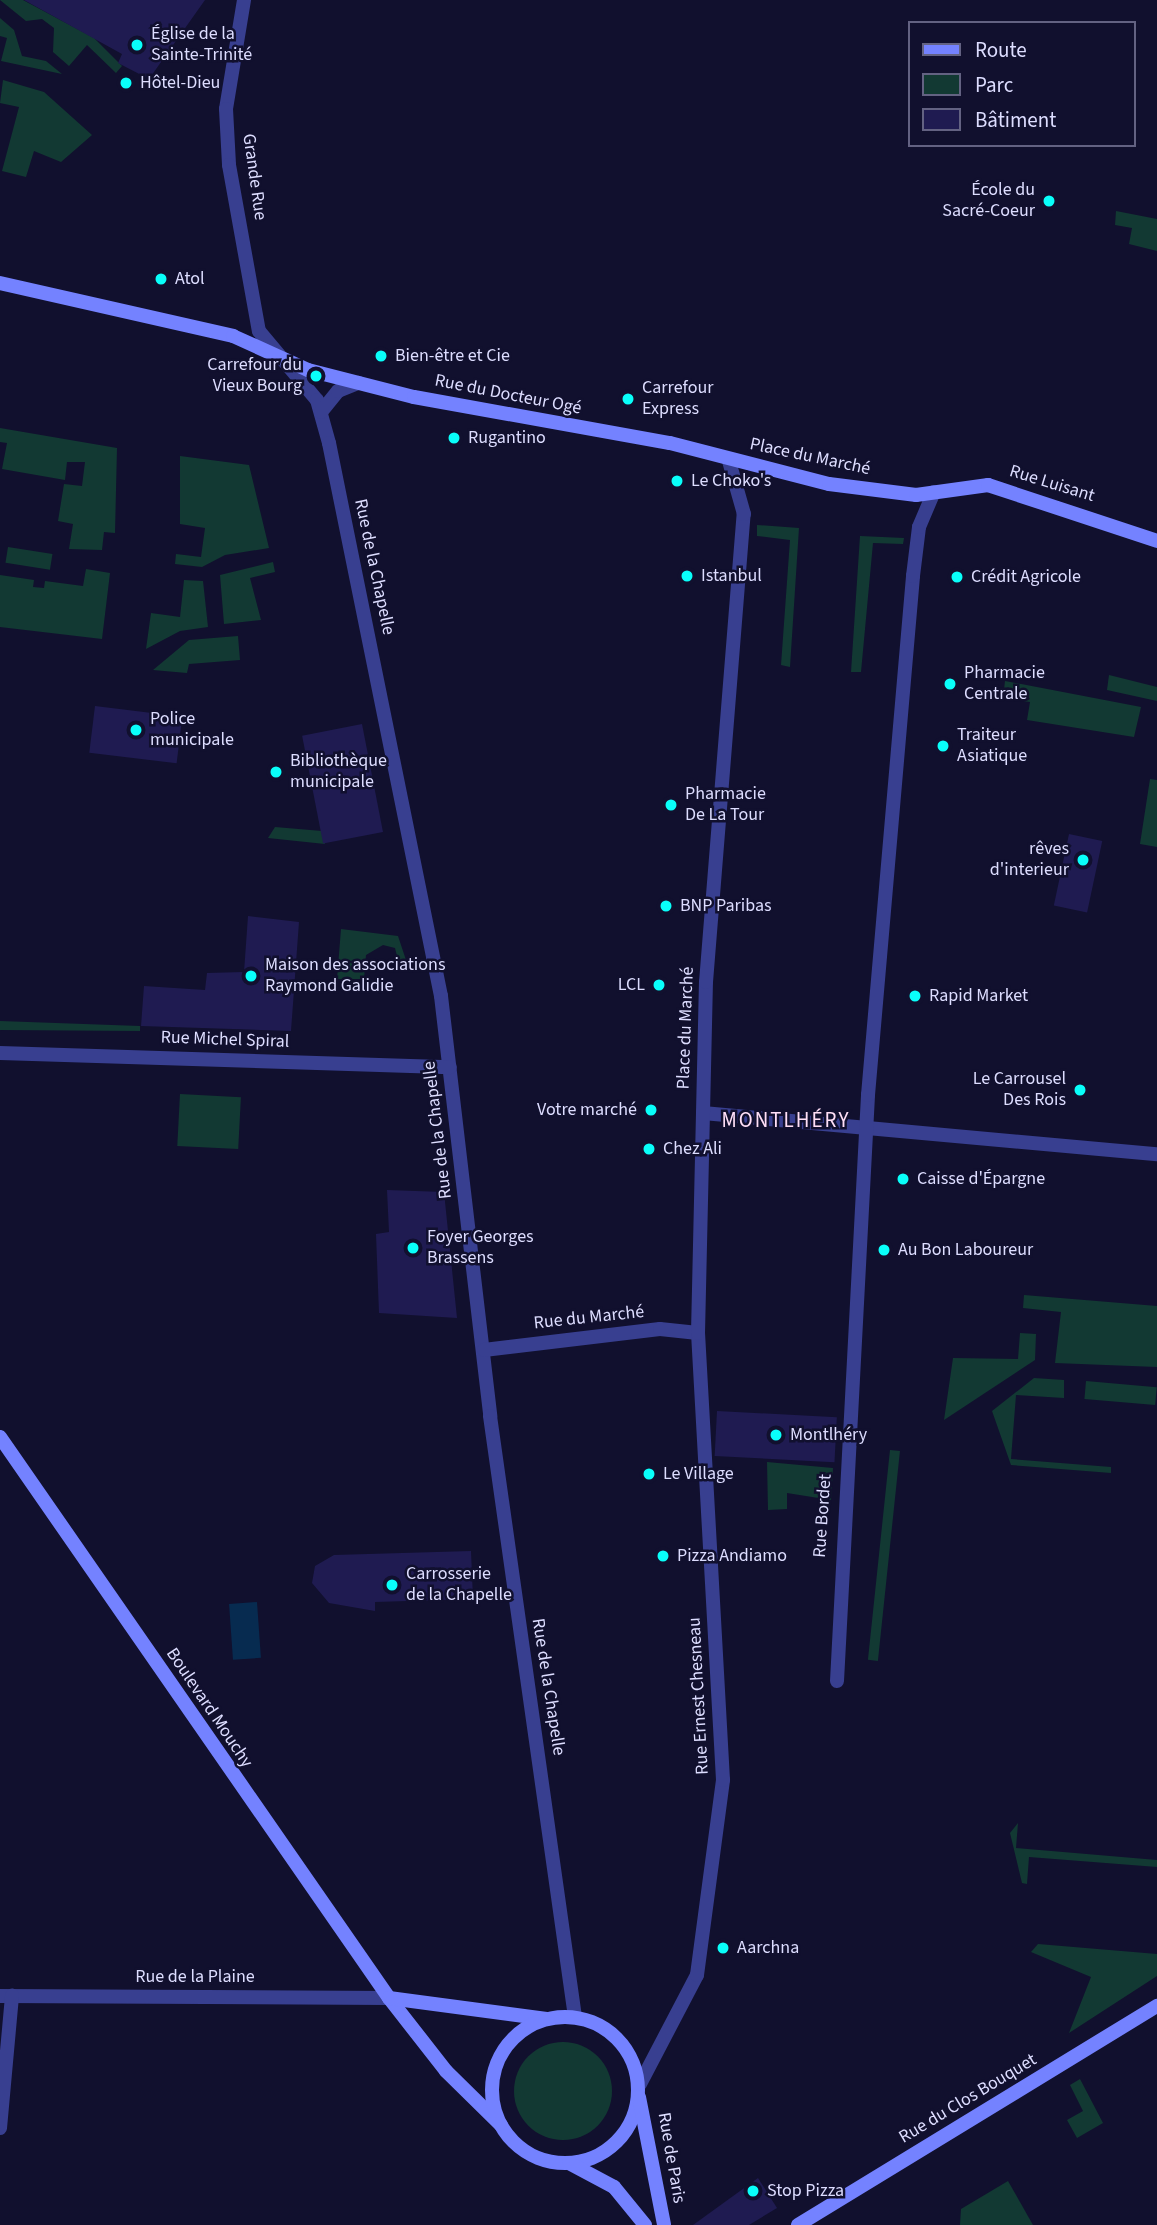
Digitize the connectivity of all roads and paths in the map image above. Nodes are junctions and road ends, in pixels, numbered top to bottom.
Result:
1 (244, 0) edge
2 (0, 283) edge
3 (275, 355) junction
4 (358, 383) junction
5 (321, 412) junction
6 (729, 461) junction
7 (934, 492) junction
8 (1157, 541) edge
9 (0, 1053) edge
10 (450, 1067) junction
11 (703, 1113) junction
12 (866, 1124) junction
13 (1157, 1154) edge
14 (698, 1333) junction
15 (484, 1350) junction
16 (0, 1437) edge
17 (837, 1681) dead end
18 (6, 1996) edge
19 (389, 1998) junction
20 (1157, 2006) edge
21 (575, 2017) junction
22 (548, 2019) junction
23 (639, 2091) junction
24 (501, 2125) junction
25 (0, 2128) edge
26 (569, 2163) junction
27 (645, 2225) edge
28 (664, 2225) edge
29 (798, 2225) edge

1 - 3 street, Grande Rue
2 - 3 main road, Rue du Docteur Ogé
3 - 4 main road, Rue du Docteur Ogé
3 - 5 street, Rue de la Chapelle
4 - 5 street
4 - 6 main road, Rue du Docteur Ogé
5 - 10 street, Rue de la Chapelle
6 - 7 main road, Place du Marché
6 - 11 street, Place du Marché
7 - 8 main road, Rue Luisant
7 - 12 street
9 - 10 street, Rue Michel Spiral
10 - 15 street, Rue de la Chapelle
11 - 12 street
11 - 14 street, Place du Marché
12 - 13 street
12 - 17 street, Rue Bordet
14 - 15 street, Rue du Marché
14 - 23 street, Rue Ernest Chesneau
15 - 21 street, Rue de la Chapelle
16 - 19 main road, Boulevard Mouchy
18 - 19 street, Rue de la Plaine
18 - 25 street
19 - 22 main road
19 - 24 main road, Boulevard Mouchy
20 - 29 main road, Rue du Clos Bouquet
21 - 22 main road
21 - 23 main road
22 - 24 main road
23 - 26 main road
23 - 28 main road, Rue de Paris
24 - 26 main road
26 - 27 main road

